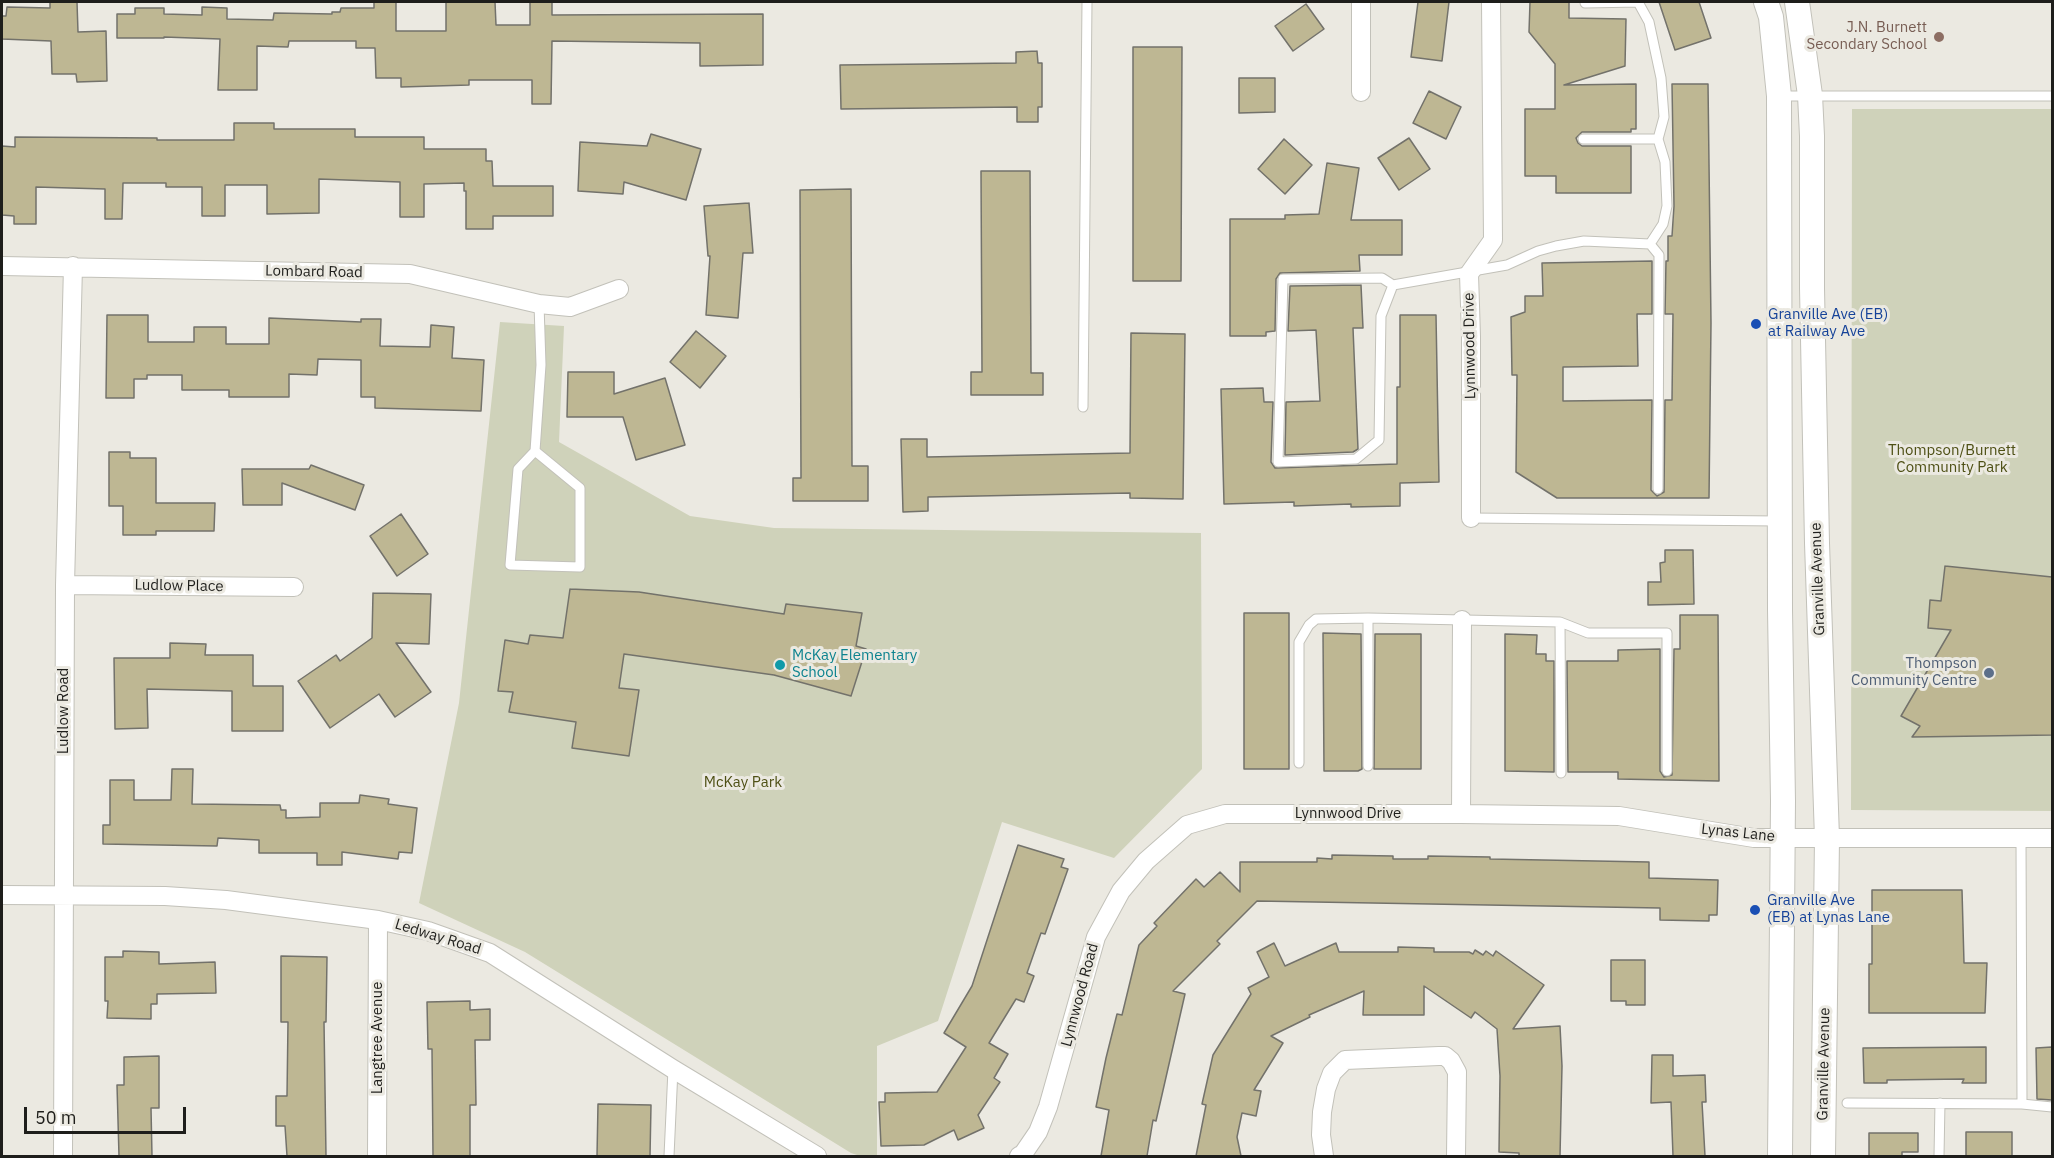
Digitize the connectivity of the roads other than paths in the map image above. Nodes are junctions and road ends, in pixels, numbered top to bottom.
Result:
1 (1087, 2) edge
2 (1361, 2) edge
3 (1491, 2) edge
4 (1639, 2) edge
5 (1766, 2) edge
6 (1797, 2) edge
7 (1586, 3) dead end
8 (1361, 92) dead end
9 (1810, 95) junction
10 (1779, 96) junction
11 (2052, 96) edge
12 (1582, 139) dead end
13 (1658, 139) junction
14 (1650, 244) junction
15 (2, 266) edge
16 (73, 266) junction
17 (1469, 273) junction
18 (1393, 285) junction
19 (619, 289) dead end
20 (539, 304) junction
21 (1083, 407) dead end
22 (535, 451) junction
23 (1658, 489) dead end
24 (1471, 518) joint
25 (1781, 521) junction
26 (65, 585) junction
27 (294, 588) dead end
28 (1368, 618) junction
29 (1462, 620) junction
30 (1560, 622) junction
31 (1299, 763) dead end
32 (1368, 766) dead end
33 (1667, 771) dead end
34 (1561, 773) dead end
35 (1461, 814) junction
36 (1187, 825) joint
37 (1783, 838) junction
38 (1827, 838) junction
39 (2021, 838) junction
40 (2052, 838) edge
41 (2, 895) edge
42 (64, 895) junction
43 (378, 920) junction
44 (673, 1069) junction
45 (1847, 1103) dead end
46 (1940, 1103) junction
47 (2022, 1104) junction
48 (2052, 1107) edge
49 (63, 1156) edge
50 (377, 1156) edge
51 (669, 1156) edge
52 (817, 1156) edge
53 (1022, 1156) edge
54 (1324, 1156) edge
55 (1456, 1156) edge
56 (1780, 1156) edge
57 (1823, 1156) edge
58 (1940, 1156) edge

1 - 21 lane
2 - 8 street
3 - 17 street, Lynnwood Drive
4 - 7 lane
4 - 13 lane
5 - 10 main road
6 - 9 main road, Granville Avenue
9 - 10 lane
9 - 11 lane
9 - 38 main road, Granville Avenue
10 - 25 main road
12 - 13 lane
13 - 14 lane
14 - 17 lane
14 - 23 lane
15 - 16 street, Lombard Road
16 - 20 street, Lombard Road
16 - 26 street, Ludlow Road
17 - 18 lane
17 - 24 street, Lynnwood Drive
18 - 18 lane
19 - 20 street, Lombard Road
20 - 22 lane
22 - 22 lane
24 - 25 lane
25 - 37 main road
26 - 27 street, Ludlow Place
26 - 42 street, Ludlow Road
28 - 29 lane
28 - 31 lane
28 - 32 lane
29 - 30 lane
29 - 35 street
30 - 33 lane
30 - 34 lane
35 - 36 street, Lynnwood Drive
35 - 37 street, Lynas Lane
36 - 53 street, Lynnwood Road
37 - 38 street, Lynas Lane
37 - 56 main road
38 - 39 street, Lynas Lane
38 - 57 main road, Granville Avenue
39 - 40 street, Lynas Lane
39 - 47 lane
41 - 42 street, Ledway Road
42 - 43 street, Ledway Road
42 - 49 street, Ludlow Road
43 - 44 street, Ledway Road
43 - 50 street, Langtree Avenue
44 - 51 lane
44 - 52 street, Ledway Road
45 - 46 lane
46 - 47 lane
46 - 58 lane
47 - 48 lane
54 - 55 street

